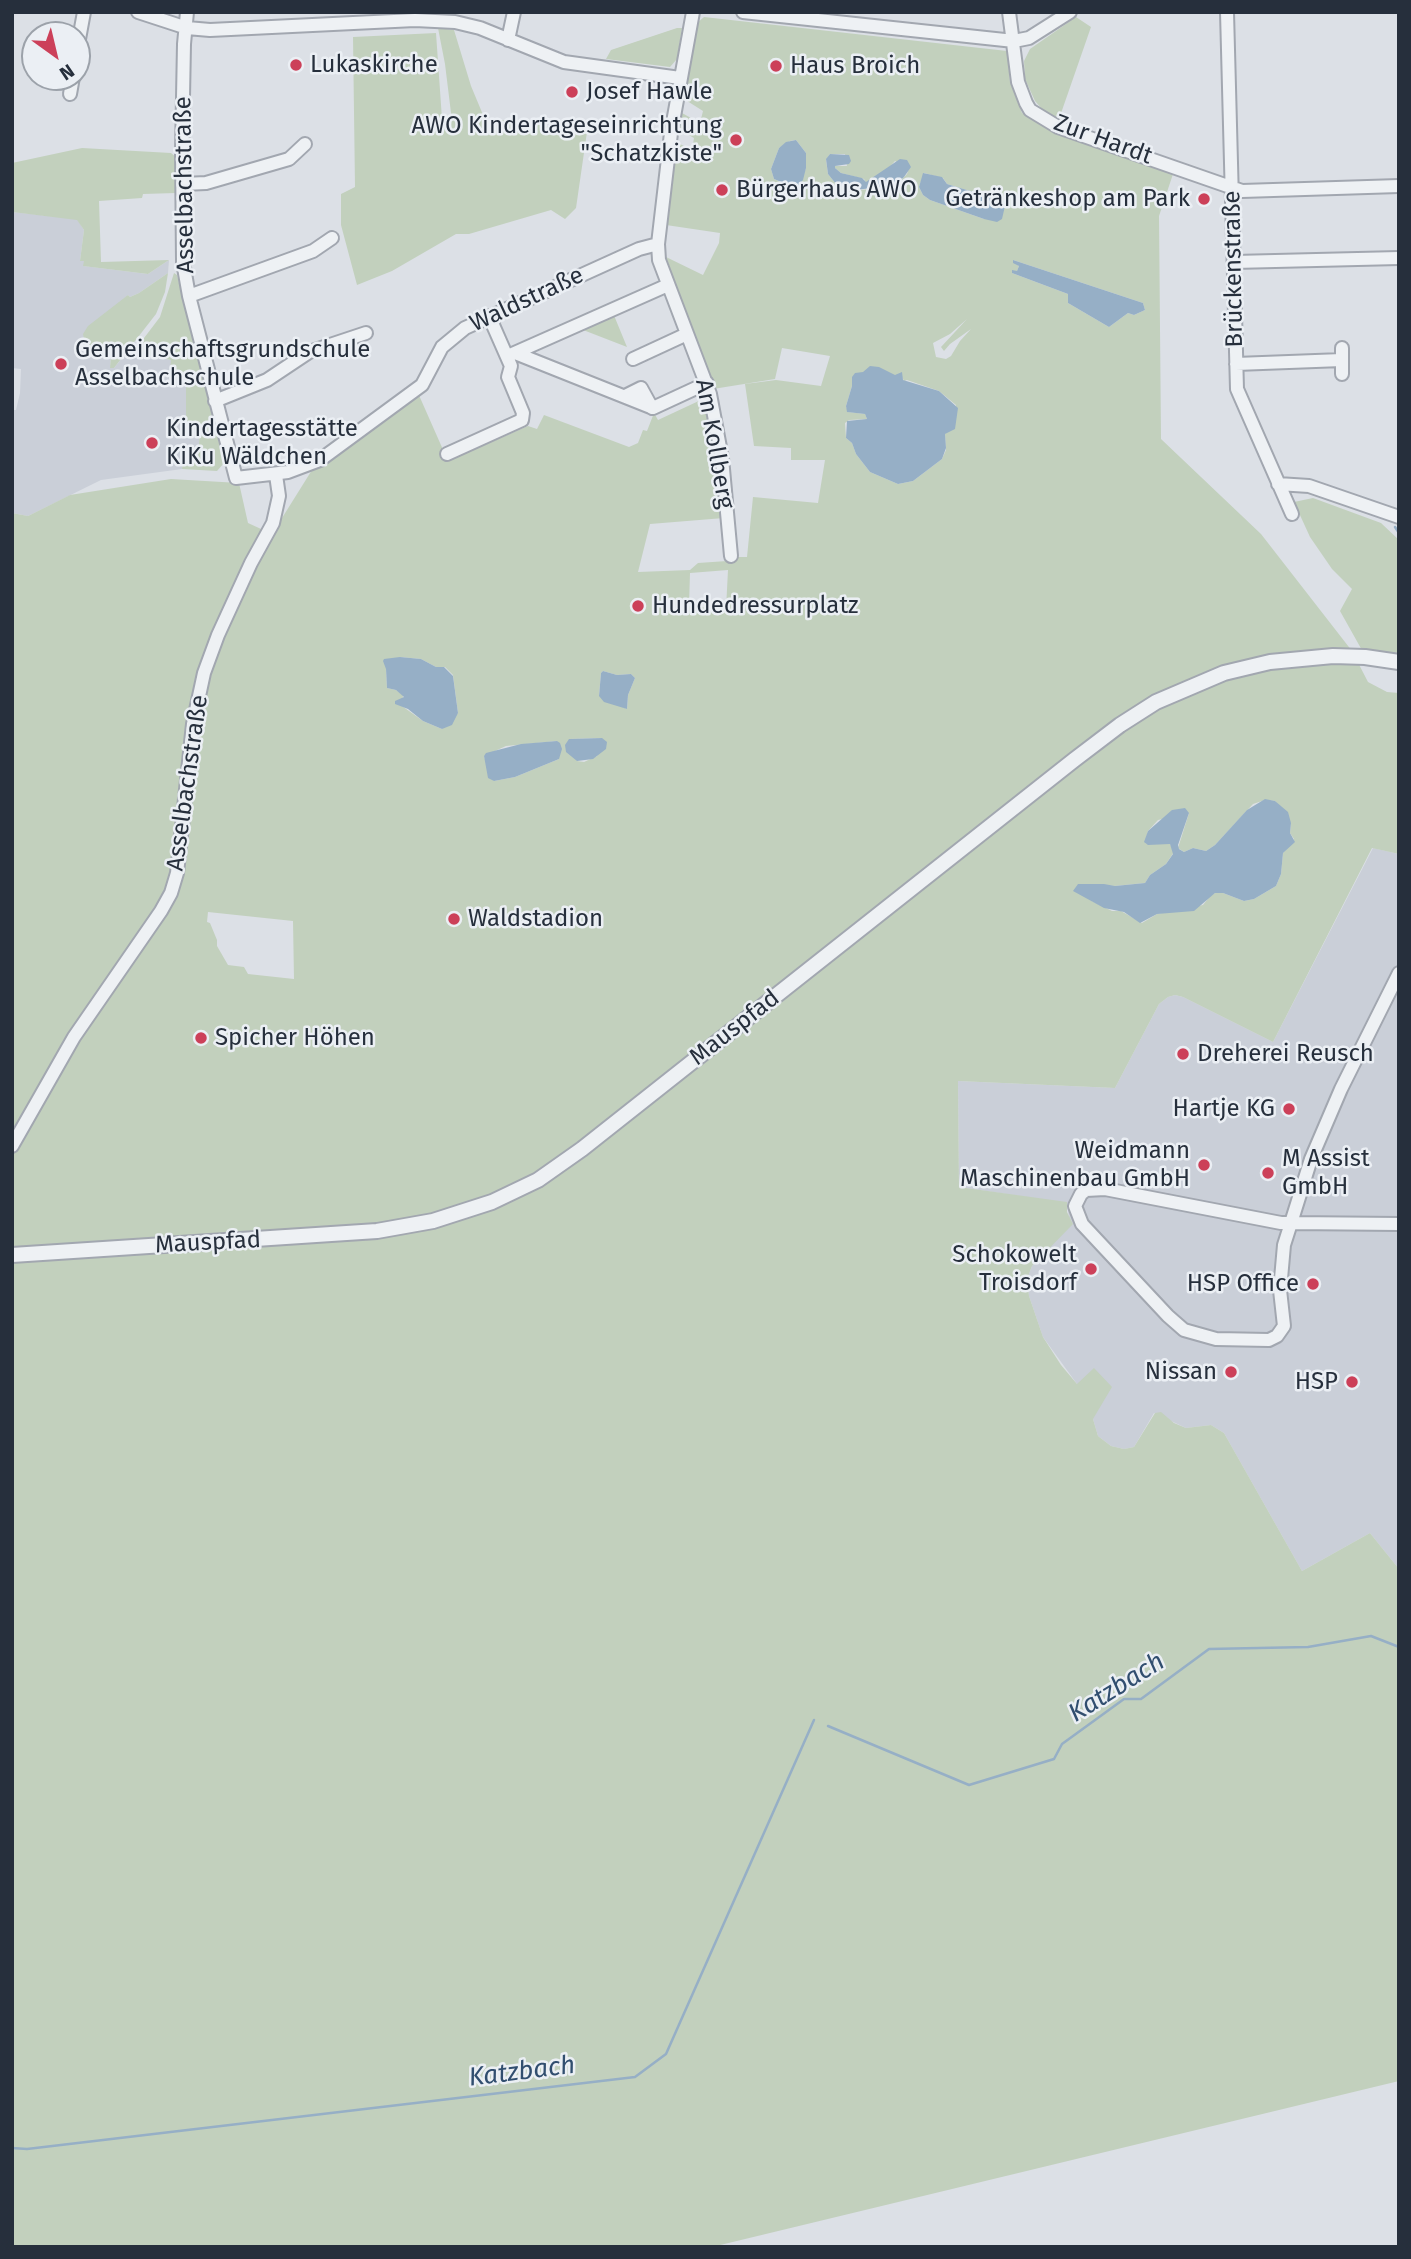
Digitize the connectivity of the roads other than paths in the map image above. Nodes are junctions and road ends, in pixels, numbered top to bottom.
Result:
1 (138, 12) edge
2 (187, 12) edge
3 (514, 12) edge
4 (693, 12) edge
5 (743, 12) edge
6 (1009, 12) edge
7 (1070, 12) edge
8 (1227, 12) edge
9 (187, 28) junction
10 (508, 40) junction
11 (1014, 41) junction
12 (680, 78) junction
13 (70, 91) edge
14 (69, 94) dead end
15 (305, 144) dead end
16 (183, 184) junction
17 (1399, 186) edge
18 (1232, 188) junction
19 (332, 238) dead end
20 (658, 244) junction
21 (1399, 258) edge
22 (1234, 262) junction
23 (668, 285) junction
24 (189, 296) junction
25 (489, 316) junction
26 (366, 333) dead end
27 (687, 334) junction
28 (511, 355) junction
29 (633, 359) dead end
30 (1236, 364) junction
31 (1342, 374) dead end
32 (707, 383) junction
33 (215, 401) junction
34 (447, 454) dead end
35 (276, 475) junction
36 (236, 478) joint
37 (1278, 484) junction
38 (1292, 514) dead end
39 (1399, 517) edge
40 (731, 556) dead end
41 (1399, 662) edge
42 (1399, 973) edge
43 (1399, 995) edge
44 (1385, 999) junction
45 (12, 1146) edge
46 (1291, 1223) junction
47 (1399, 1224) edge
48 (12, 1255) edge

1 - 9 street
2 - 9 street, Asselbachstraße
3 - 10 street
4 - 12 street
5 - 11 street
6 - 11 street, Zur Hardt
7 - 11 street
8 - 18 street, Brückenstraße
9 - 10 street
9 - 16 street, Asselbachstraße
10 - 12 street
11 - 18 street, Zur Hardt
12 - 20 street
13 - 14 street
15 - 16 street
16 - 24 street, Asselbachstraße
17 - 18 street, Zur Hardt
18 - 22 street, Brückenstraße
19 - 24 street
20 - 23 street, Am Kollberg
20 - 25 street, Waldstraße
21 - 22 street
22 - 30 street, Brückenstraße
23 - 27 street, Am Kollberg
23 - 28 street
24 - 33 street, Asselbachstraße
25 - 28 street
25 - 35 street, Waldstraße
26 - 33 street
27 - 29 street
27 - 32 street, Am Kollberg
28 - 32 street
28 - 34 street
30 - 31 street
30 - 37 street, Brückenstraße
32 - 40 street, Am Kollberg
33 - 36 street, Asselbachstraße
35 - 36 street, Waldstraße
35 - 45 street, Asselbachstraße
37 - 38 street, Brückenstraße
37 - 39 street
41 - 48 street, Mauspfad
42 - 44 street
43 - 44 street
44 - 46 street
46 - 46 street
46 - 47 street

